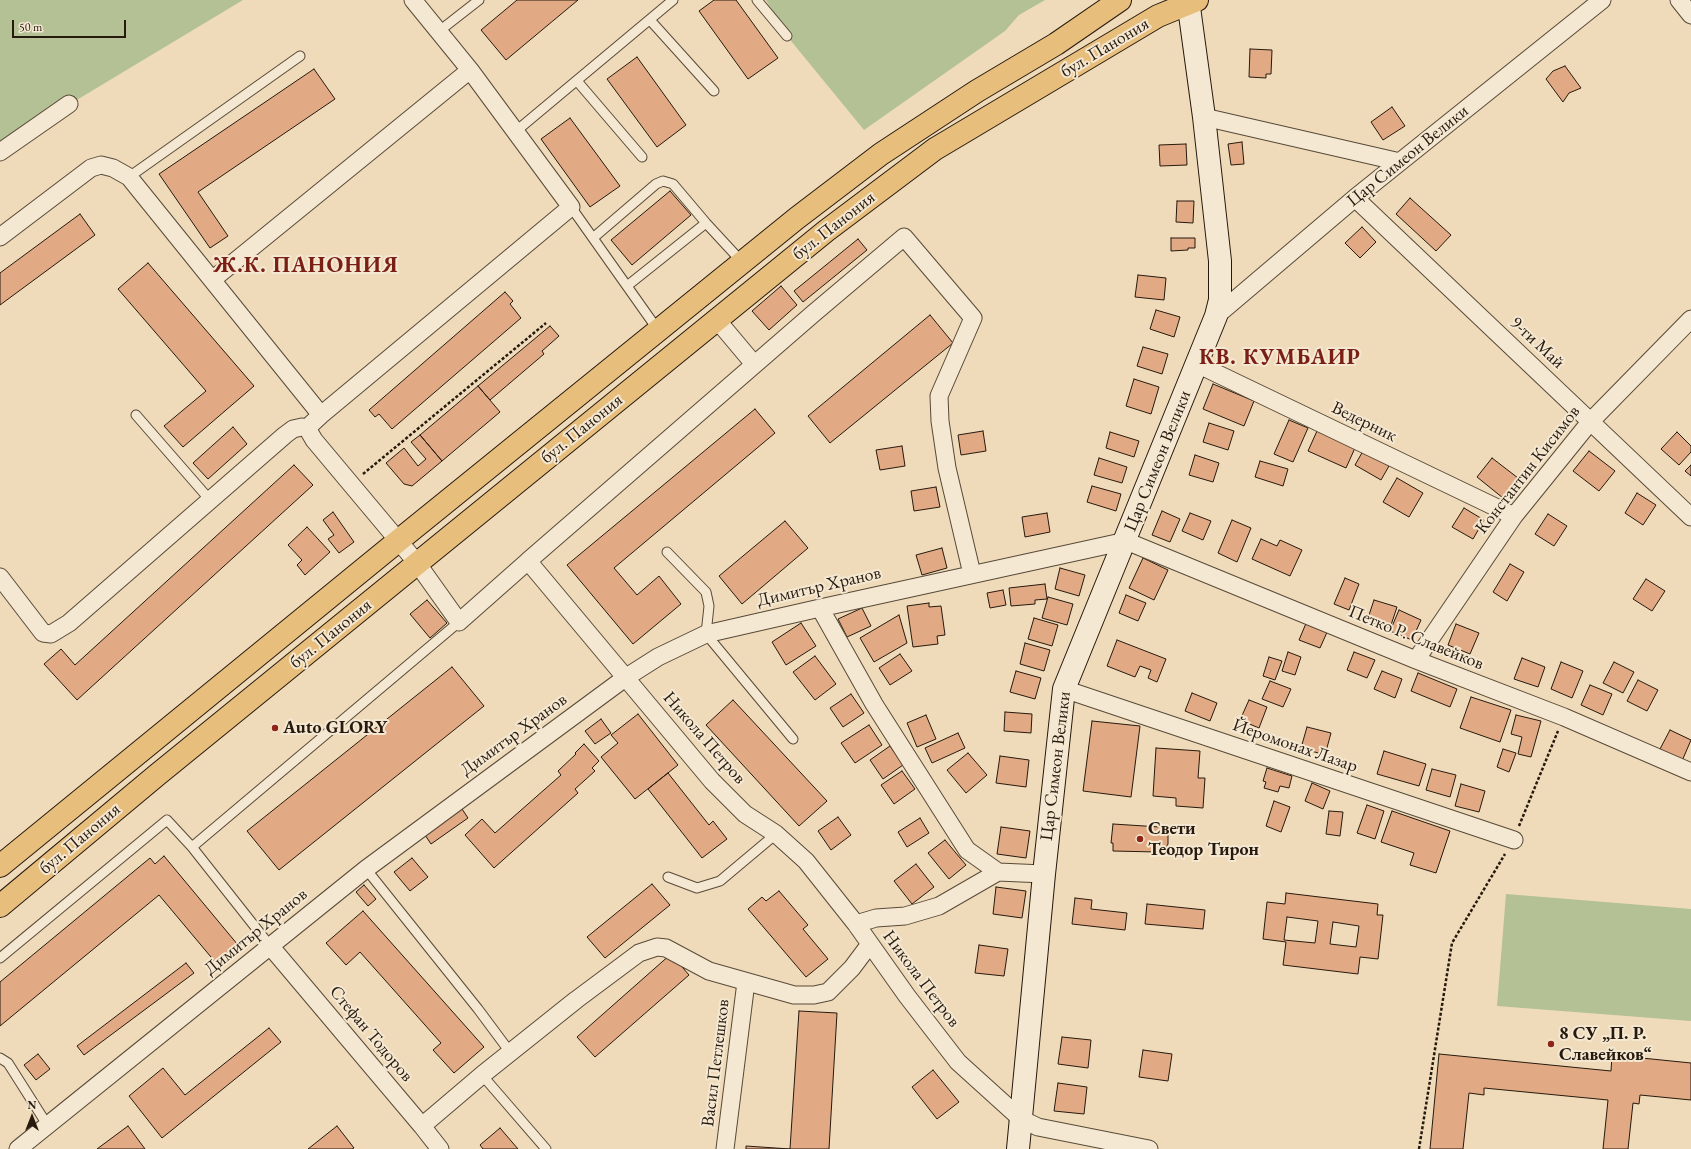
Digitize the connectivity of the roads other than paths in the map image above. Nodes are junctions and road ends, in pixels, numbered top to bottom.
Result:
1 (413, 0) edge
2 (479, 0) edge
3 (673, 0) edge
4 (757, 0) edge
5 (1120, 0) edge
6 (1602, 0) edge
7 (1679, 0) edge
8 (1191, 1) edge
9 (1691, 15) edge
10 (650, 20) junction
11 (438, 32) junction
12 (787, 36) dead end
13 (300, 56) dead end
14 (470, 70) junction
15 (577, 80) junction
16 (714, 92) dead end
17 (70, 104) dead end
18 (1204, 117) junction
19 (515, 132) junction
20 (0, 152) edge
21 (642, 157) dead end
22 (1400, 162) junction
23 (129, 176) junction
24 (1355, 198) junction
25 (571, 207) junction
26 (706, 223) junction
27 (0, 237) edge
28 (593, 238) junction
29 (742, 262) junction
30 (212, 280) junction
31 (627, 286) junction
32 (1216, 316) junction
33 (1691, 319) edge
34 (717, 320) junction
35 (658, 330) junction
36 (754, 364) junction
37 (1197, 364) junction
38 (136, 415) dead end
39 (321, 415) junction
40 (1590, 422) junction
41 (307, 428) junction
42 (210, 500) junction
43 (1514, 516) junction
44 (1691, 517) edge
45 (398, 541) junction
46 (1126, 541) junction
47 (667, 552) dead end
48 (528, 561) junction
49 (417, 563) junction
50 (972, 574) junction
51 (0, 577) edge
52 (820, 608) junction
53 (459, 622) junction
54 (706, 634) junction
55 (1416, 660) junction
56 (625, 678) junction
57 (1064, 689) junction
58 (793, 739) dead end
59 (1691, 772) edge
60 (776, 834) junction
61 (1514, 840) road end
62 (192, 847) junction
63 (0, 866) edge
64 (366, 869) junction
65 (998, 872) junction
66 (1044, 874) junction
67 (668, 877) dead end
68 (0, 906) edge
69 (856, 924) junction
70 (870, 944) junction
71 (270, 947) junction
72 (0, 958) edge
73 (746, 982) junction
74 (510, 1052) junction
75 (0, 1058) edge
76 (482, 1075) junction
77 (1021, 1119) junction
78 (48, 1126) junction
79 (422, 1126) junction
80 (1139, 1148) edge
81 (18, 1149) edge
82 (440, 1149) edge
83 (546, 1149) edge
84 (725, 1149) edge
85 (1018, 1149) edge

1 - 11 street
2 - 11 lane
3 - 10 lane
4 - 12 lane
5 - 29 main road, бул. Панония
6 - 22 street, Цар Симеон Велики
7 - 9 street
8 - 18 main road, Цар Симеон Велики
8 - 34 main road, бул. Панония
10 - 15 lane
10 - 16 lane
11 - 14 street
13 - 23 lane
14 - 19 street
14 - 30 street
15 - 19 lane
15 - 21 lane
17 - 20 street
18 - 22 street
18 - 32 main road, Цар Симеон Велики
19 - 25 street
22 - 24 street, Цар Симеон Велики
23 - 27 street
23 - 30 street
24 - 32 street, Цар Симеон Велики
24 - 40 street, 9-ти Май
25 - 28 lane
25 - 39 street
26 - 28 lane
26 - 29 lane
26 - 31 lane
28 - 31 lane
29 - 35 main road, бул. Панония
30 - 39 street
31 - 35 lane
32 - 37 main road, Цар Симеон Велики
33 - 40 street, Константин Кисимов
34 - 36 street
34 - 49 main road, бул. Панония
35 - 45 main road, бул. Панония
36 - 48 street
36 - 50 street
37 - 43 street, Ведерник
37 - 46 main road, Цар Симеон Велики
38 - 42 lane
39 - 41 street
40 - 43 street, Константин Кисимов
40 - 44 street, 9-ти Май
41 - 42 street
41 - 45 street
42 - 51 street
43 - 55 street, Константин Кисимов
45 - 49 street
45 - 63 main road, бул. Панония
46 - 50 street, Димитър Хранов
46 - 55 street, Петко Р. Славейков
46 - 57 main road, Цар Симеон Велики
47 - 54 lane
48 - 53 street
48 - 56 street, Никола Петров
49 - 53 street
49 - 68 main road, бул. Панония
50 - 52 street, Димитър Хранов
52 - 54 street, Димитър Хранов
52 - 65 street
53 - 62 lane
54 - 56 street, Димитър Хранов
54 - 58 lane
55 - 59 street, Петко Р. Славейков
56 - 60 street, Никола Петров
56 - 64 street, Димитър Хранов
57 - 61 street, Йеромонах Лазар
57 - 66 main road, Цар Симеон Велики
60 - 67 lane
60 - 69 street, Никола Петров
62 - 71 lane
62 - 72 lane
64 - 71 street, Димитър Хранов
64 - 74 lane
65 - 66 street
65 - 69 street
66 - 77 main road, Цар Симеон Велики
69 - 70 street, Никола Петров
70 - 73 street
70 - 77 street, Никола Петров
71 - 78 street, Димитър Хранов
71 - 79 street, Стефан Тодоров
73 - 74 street
73 - 84 street, Васил Петлешков
74 - 76 street
75 - 78 lane
76 - 79 street
76 - 83 lane
77 - 80 street, Никола Петров
77 - 85 main road, Цар Симеон Велики
78 - 81 street, Димитър Хранов
79 - 82 street, Стефан Тодоров

